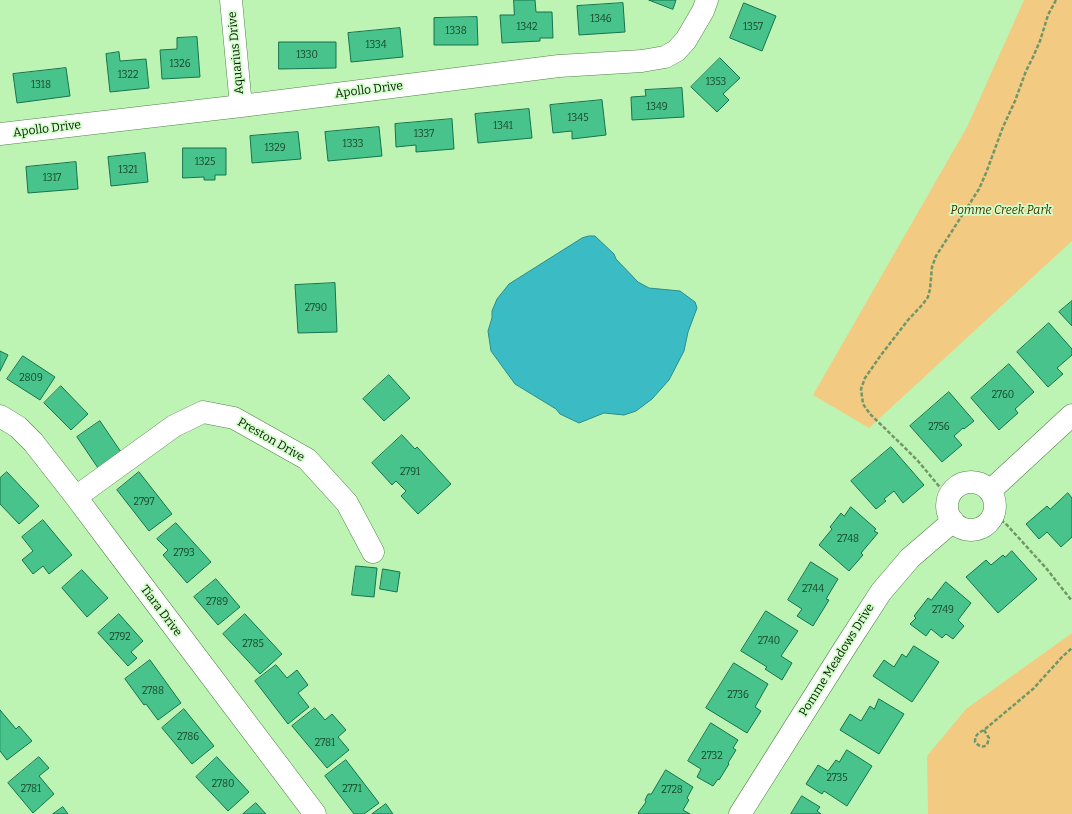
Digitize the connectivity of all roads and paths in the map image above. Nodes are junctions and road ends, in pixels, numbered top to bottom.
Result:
1 (232, 0) edge
2 (707, 0) edge
3 (1056, 0) edge
4 (241, 106) junction
5 (0, 134) edge
6 (1072, 415) edge
7 (0, 416) edge
8 (943, 491) dead end
9 (990, 491) junction
10 (76, 497) junction
11 (1001, 520) dead end
12 (953, 521) junction
13 (373, 552) dead end
14 (1072, 601) edge
15 (1072, 648) edge
16 (984, 730) junction
17 (315, 814) edge
18 (740, 814) edge

1 - 4 street, Aquarius Drive
2 - 4 street, Apollo Drive
3 - 8 path
4 - 5 street, Apollo Drive
6 - 9 street
7 - 10 street, Tiara Drive
9 - 12 street
9 - 12 street
10 - 13 street, Preston Drive
10 - 17 street, Tiara Drive
11 - 14 path
12 - 18 street, Pomme Meadows Drive
15 - 16 path
16 - 16 path

